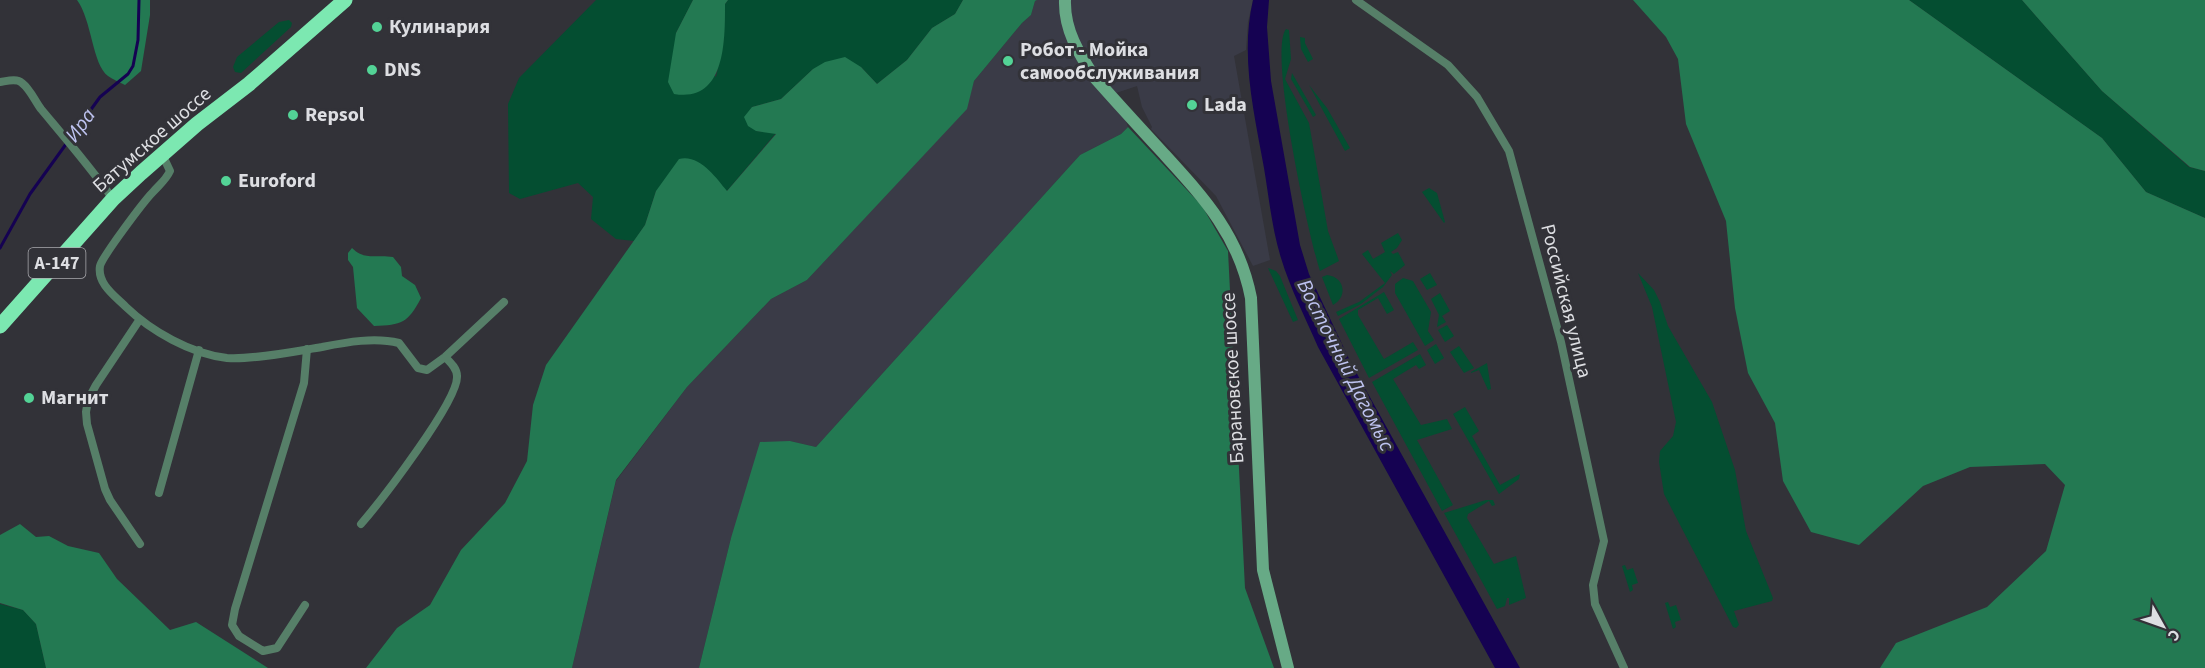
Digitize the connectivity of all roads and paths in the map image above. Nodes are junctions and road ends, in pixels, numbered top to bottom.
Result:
1 (345, 0) edge
2 (1065, 0) edge
3 (1356, 0) edge
4 (0, 82) edge
5 (162, 154) junction
6 (113, 199) junction
7 (504, 302) dead end
8 (140, 319) junction
9 (0, 326) edge
10 (307, 349) junction
11 (199, 350) junction
12 (445, 357) junction
13 (159, 493) dead end
14 (362, 524) dead end
15 (140, 544) dead end
16 (305, 605) dead end
17 (1288, 668) edge
18 (1624, 668) edge

1 - 5 highway, Батумское шоссе / А-147
2 - 17 main road, Барановское шоссе
3 - 18 street, Российская улица
4 - 6 street, Батумское шоссе
5 - 6 highway, Батумское шоссе / А-147
5 - 8 street
6 - 9 highway, Батумское шоссе / А-147
7 - 12 street
8 - 11 street
8 - 15 street
10 - 11 street
10 - 12 street
10 - 16 street
11 - 13 street
12 - 14 street

